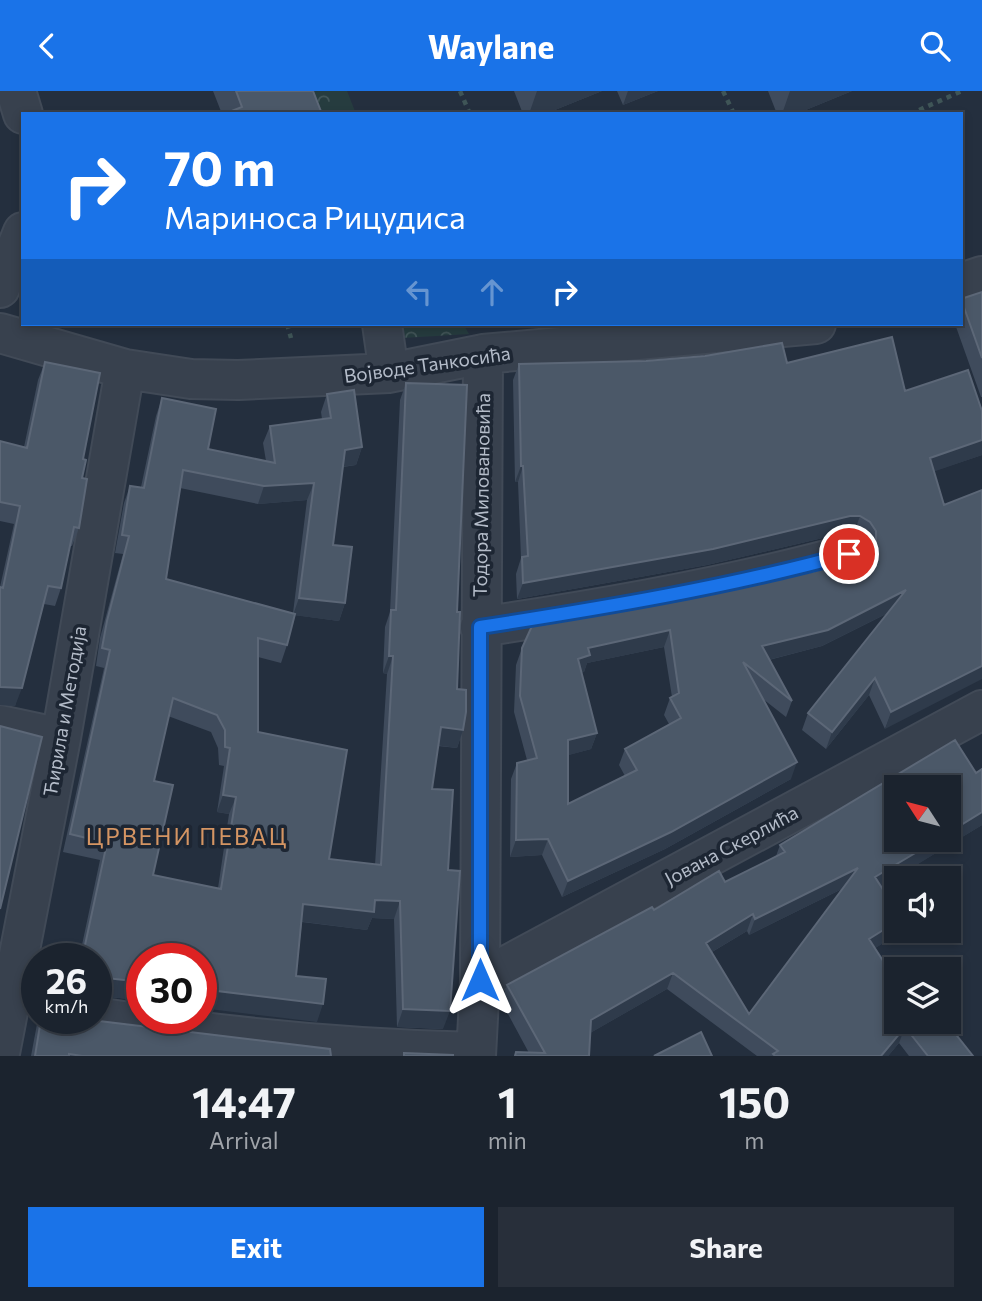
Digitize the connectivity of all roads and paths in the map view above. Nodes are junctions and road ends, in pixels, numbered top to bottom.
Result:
1 (16, 91) edge
2 (460, 91) edge
3 (723, 91) edge
4 (961, 91) edge
5 (22, 112) edge
6 (469, 112) edge
7 (733, 112) edge
8 (914, 112) edge
9 (21, 237) edge
10 (982, 276) edge
11 (963, 282) edge
12 (0, 288) edge
13 (288, 326) edge
14 (382, 326) edge
15 (794, 326) edge
16 (0, 333) edge
17 (292, 338) dead end
18 (483, 354) junction
19 (125, 369) junction
20 (389, 373) junction
21 (849, 554) dead end
22 (480, 627) junction
23 (982, 710) edge
24 (0, 725) edge
25 (61, 738) junction
26 (32, 943) edge
27 (480, 980) junction
28 (21, 1009) edge
29 (112, 1020) edge
30 (0, 1052) edge
31 (476, 1054) edge

1 - 5 street
2 - 6 path
3 - 7 path
4 - 8 path
9 - 12 street
10 - 11 street
13 - 17 path
14 - 20 street
15 - 18 street, Војводе Танкосића
16 - 19 street, Војводе Танкосића
18 - 20 street, Војводе Танкосића
18 - 22 street, Тодора Миловановића
19 - 20 street, Војводе Танкосића
19 - 25 street, Ћирила и Методија
21 - 22 street
22 - 27 street, Тодора Миловановића
23 - 27 street, Јована Скерлића
24 - 25 street
25 - 26 street, Ћирила и Методија
27 - 31 street, Тодора Миловановића
28 - 30 street, Ћирила и Методија
29 - 31 street

